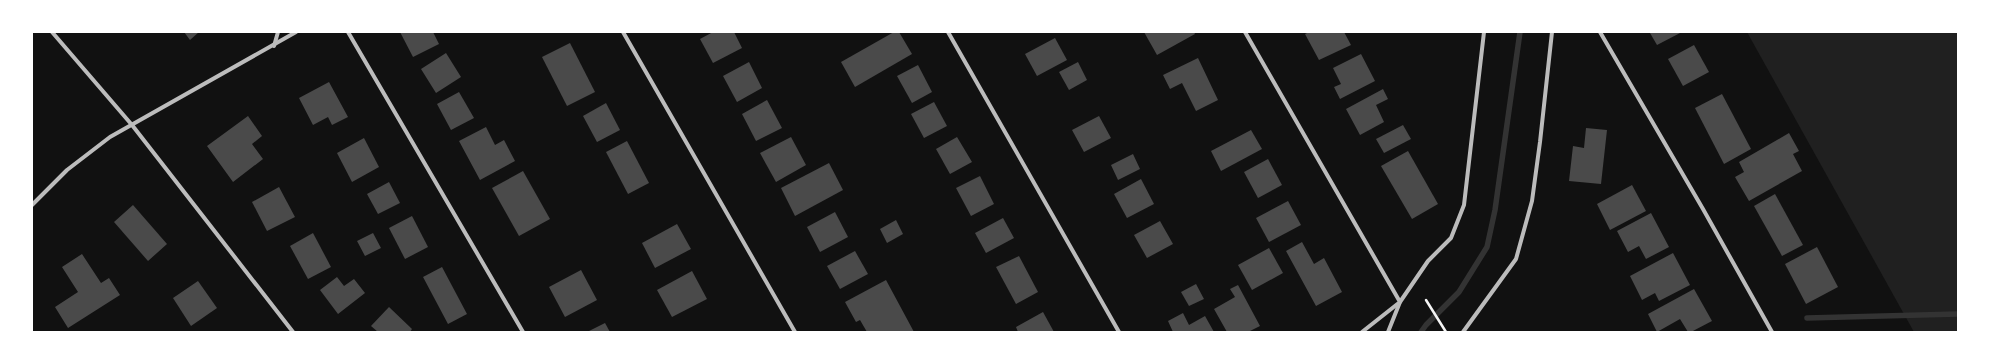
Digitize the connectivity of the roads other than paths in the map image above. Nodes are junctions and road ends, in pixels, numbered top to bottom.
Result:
1 (52, 32) edge
2 (278, 32) edge
3 (296, 32) edge
4 (348, 32) edge
5 (623, 32) edge
6 (948, 32) edge
7 (1245, 32) edge
8 (1484, 32) edge
9 (1552, 32) edge
10 (1600, 32) edge
11 (274, 46) junction
12 (132, 125) junction
13 (32, 205) edge
14 (1400, 302) junction
15 (521, 331) edge
16 (293, 332) edge
17 (795, 332) edge
18 (1119, 332) edge
19 (1362, 332) edge
20 (1388, 332) edge
21 (1463, 332) edge
22 (1772, 332) edge

1 - 12 street
2 - 11 street
3 - 11 street
4 - 15 street
5 - 17 street
6 - 18 street
7 - 14 street
8 - 14 street
9 - 21 street
10 - 22 street
11 - 12 street
12 - 13 street
12 - 16 street
14 - 19 street
14 - 20 street

